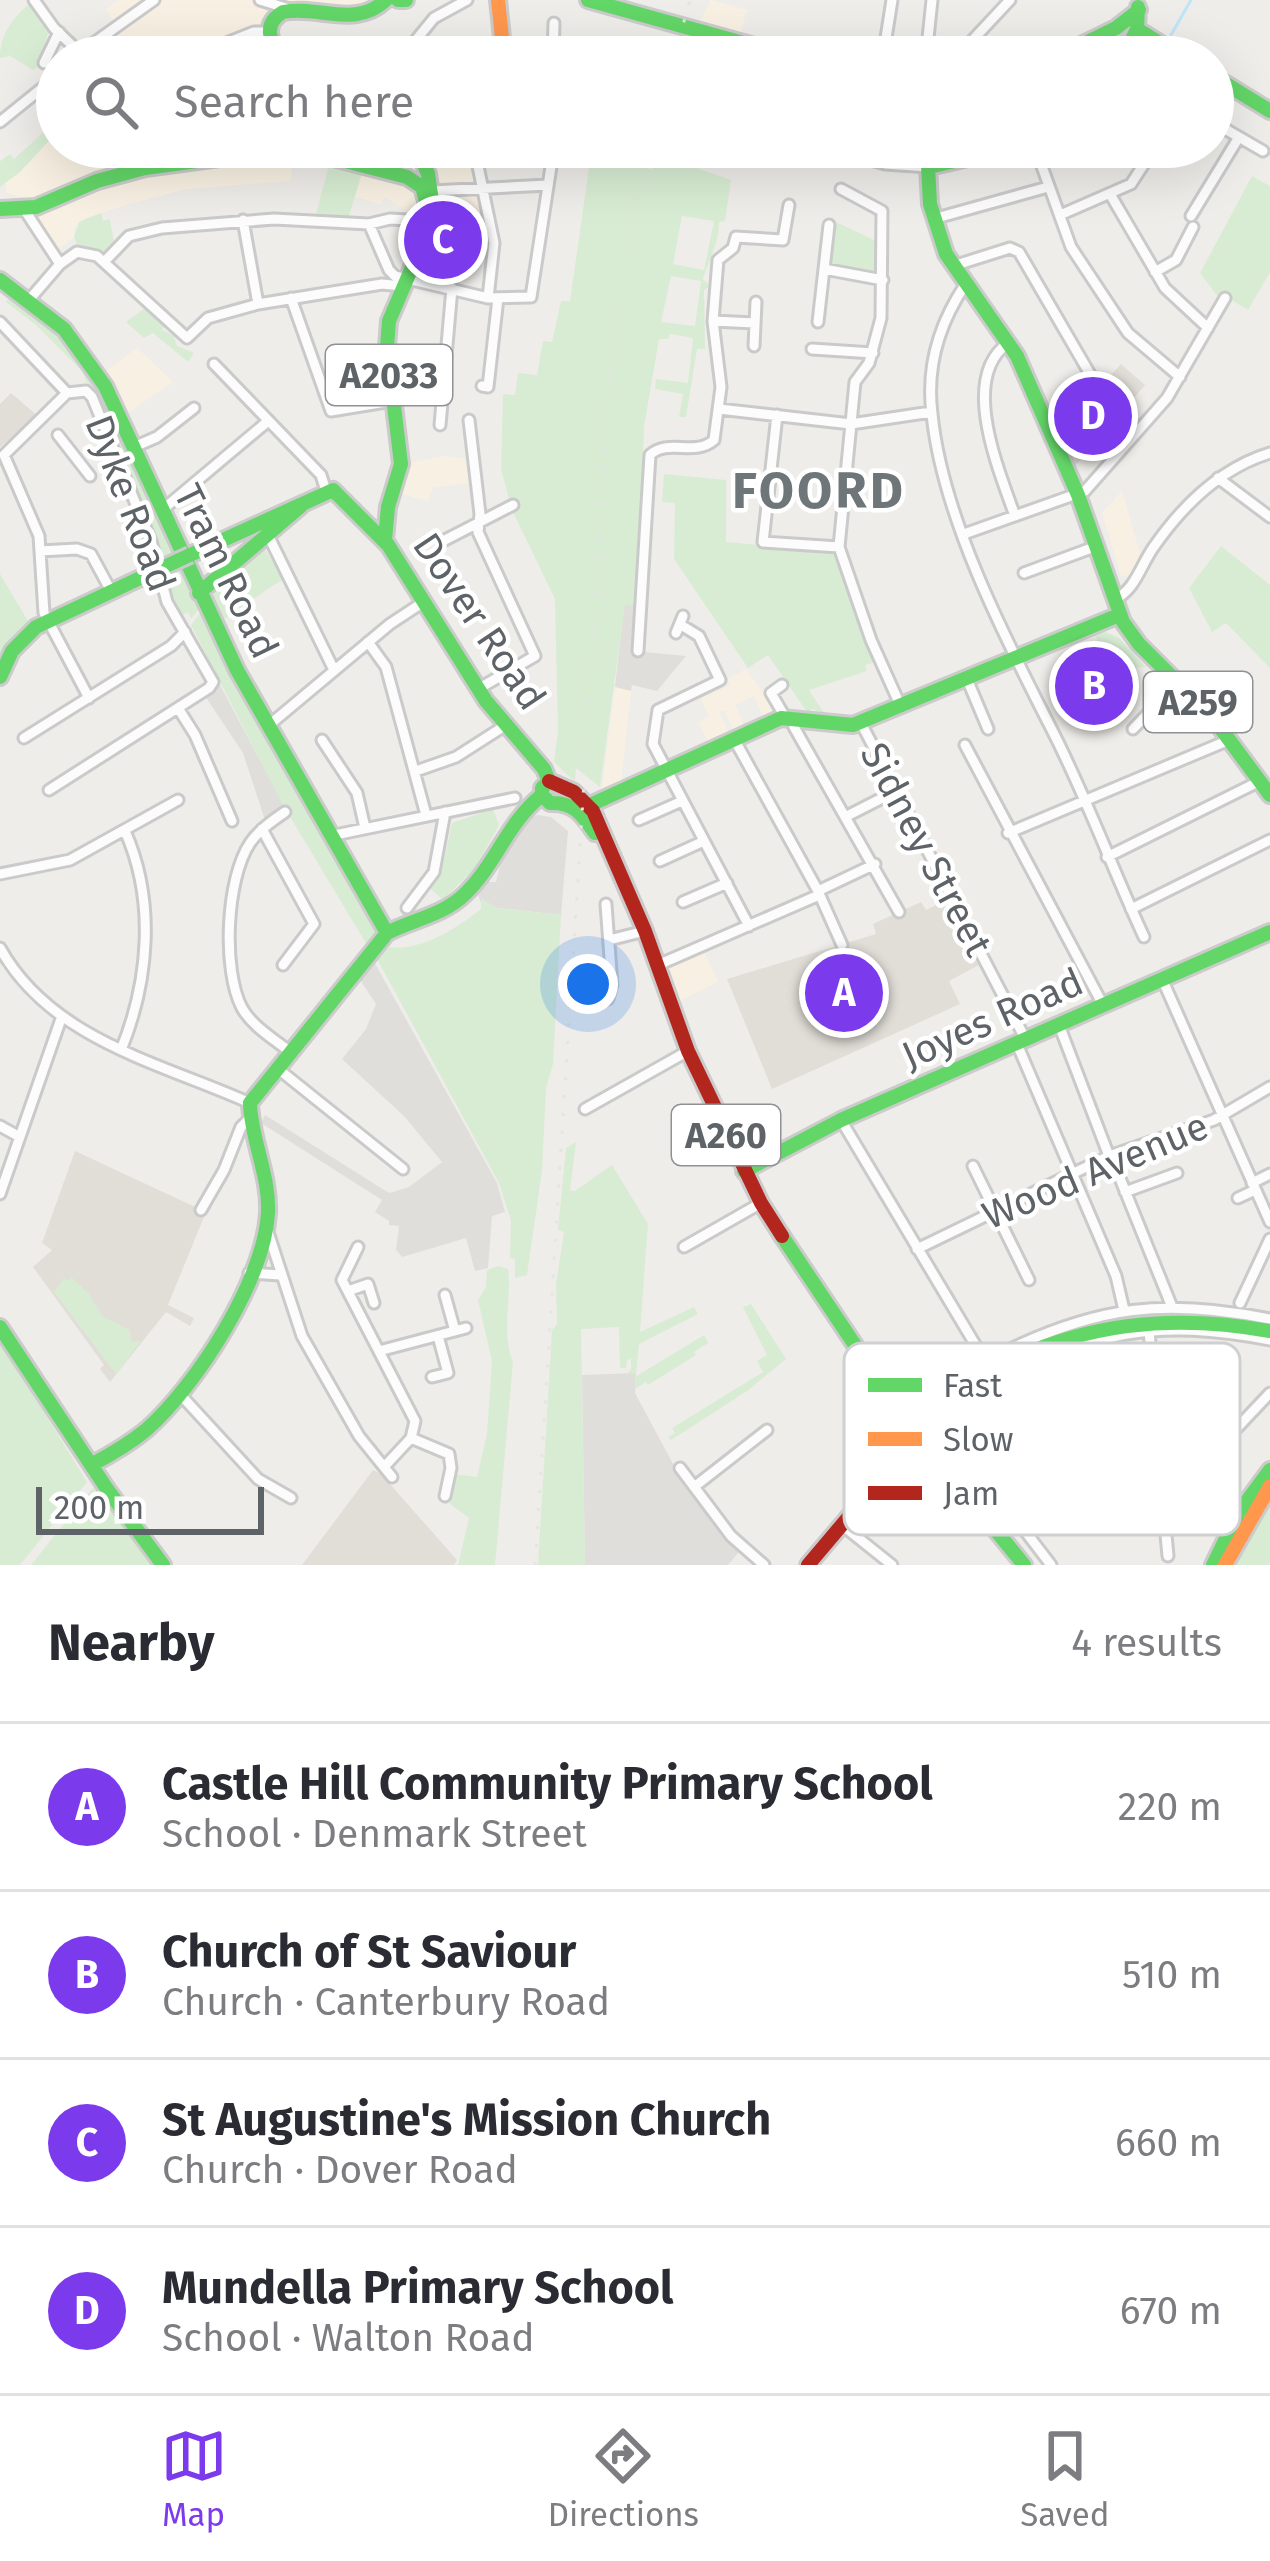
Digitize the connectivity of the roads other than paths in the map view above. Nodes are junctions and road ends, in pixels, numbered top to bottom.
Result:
1 (34, 0) edge
2 (154, 0) edge
3 (386, 0) edge
4 (467, 0) edge
5 (498, 0) edge
6 (588, 0) edge
7 (892, 0) edge
8 (932, 0) edge
9 (1010, 0) edge
10 (262, 1) edge
11 (1138, 5) edge
12 (294, 10) junction
13 (554, 23) dead end
14 (271, 25) junction
15 (1116, 28) junction
16 (58, 32) junction
17 (56, 36) edge
18 (61, 36) edge
19 (102, 36) edge
20 (244, 36) edge
21 (271, 36) edge
22 (419, 36) edge
23 (502, 36) edge
24 (554, 36) edge
25 (725, 36) edge
26 (886, 36) edge
27 (928, 36) edge
28 (977, 36) edge
29 (1100, 36) edge
30 (1124, 36) edge
31 (1132, 36) edge
32 (1234, 89) edge
33 (36, 93) edge
34 (1270, 111) edge
35 (0, 122) edge
36 (1234, 134) edge
37 (1238, 136) junction
38 (1234, 143) edge
39 (1263, 151) dead end
40 (145, 168) edge
41 (371, 168) edge
42 (424, 168) edge
43 (480, 168) edge
44 (551, 168) edge
45 (929, 168) edge
46 (1042, 168) edge
47 (1142, 168) edge
48 (1221, 168) edge
49 (548, 185) junction
50 (484, 186) junction
51 (1048, 188) junction
52 (841, 190) dead end
53 (432, 191) junction
54 (1110, 194) junction
55 (789, 205) dead end
56 (0, 209) edge
57 (24, 209) junction
58 (427, 215) junction
59 (1060, 215) junction
60 (933, 219) junction
61 (243, 220) junction
62 (369, 224) junction
63 (829, 225) dead end
64 (104, 262) junction
65 (60, 264) junction
66 (953, 266) junction
67 (824, 269) junction
68 (1156, 272) junction
69 (0, 280) edge
70 (883, 280) junction
71 (404, 282) junction
72 (965, 285) junction
73 (452, 288) junction
74 (291, 298) junction
75 (493, 298) junction
76 (1225, 298) dead end
77 (29, 299) junction
78 (757, 302) dead end
79 (259, 304) junction
80 (0, 322) edge
81 (713, 322) junction
82 (755, 322) junction
83 (818, 322) dead end
84 (1208, 328) junction
85 (1008, 343) junction
86 (754, 346) dead end
87 (812, 349) dead end
88 (873, 352) junction
89 (214, 364) dead end
90 (1180, 376) junction
91 (482, 386) dead end
92 (68, 393) junction
93 (392, 401) junction
94 (194, 408) dead end
95 (719, 409) junction
96 (931, 412) junction
97 (777, 415) junction
98 (1045, 417) junction
99 (44, 419) junction
100 (469, 420) dead end
101 (267, 422) junction
102 (851, 424) junction
103 (440, 425) dead end
104 (133, 448) junction
105 (1270, 453) edge
106 (84, 474) dead end
107 (1218, 478) junction
108 (326, 491) junction
109 (1078, 495) junction
110 (513, 505) dead end
111 (388, 507) junction
112 (161, 511) junction
113 (1015, 516) junction
114 (1270, 518) edge
115 (365, 520) junction
116 (478, 524) junction
117 (273, 528) junction
118 (964, 534) junction
119 (441, 542) dead end
120 (387, 544) junction
121 (1096, 546) junction
122 (839, 548) junction
123 (40, 551) junction
124 (1024, 573) dead end
125 (111, 591) junction
126 (199, 593) junction
127 (424, 601) junction
128 (1116, 607) junction
129 (47, 622) junction
130 (680, 625) dead end
131 (185, 632) junction
132 (368, 642) junction
133 (638, 651) dead end
134 (1016, 659) junction
135 (334, 670) junction
136 (0, 677) edge
137 (967, 680) junction
138 (1178, 682) junction
139 (782, 685) dead end
140 (478, 688) junction
141 (89, 698) junction
142 (902, 707) junction
143 (178, 708) junction
144 (789, 717) junction
145 (861, 723) junction
146 (506, 725) junction
147 (268, 726) junction
148 (1133, 729) dead end
149 (988, 730) dead end
150 (24, 738) dead end
151 (734, 739) junction
152 (322, 740) dead end
153 (1229, 740) junction
154 (965, 745) dead end
155 (665, 769) junction
156 (416, 771) junction
157 (1260, 782) junction
158 (49, 790) dead end
159 (554, 791) junction
160 (896, 791) junction
161 (1270, 795) edge
162 (515, 798) dead end
163 (178, 800) dead end
164 (682, 801) junction
165 (1084, 801) junction
166 (590, 805) junction
167 (285, 812) dead end
168 (445, 812) junction
169 (427, 815) junction
170 (847, 816) junction
171 (232, 820) dead end
172 (639, 820) dead end
173 (365, 828) junction
174 (262, 830) junction
175 (124, 831) junction
176 (1008, 832) junction
177 (330, 836) junction
178 (1270, 840) edge
179 (704, 842) junction
180 (610, 855) junction
181 (1107, 857) junction
182 (660, 861) dead end
183 (875, 864) junction
184 (0, 874) edge
185 (727, 883) junction
186 (818, 893) junction
187 (683, 902) dead end
188 (407, 908) dead end
189 (1131, 909) junction
190 (610, 911) dead end
191 (899, 911) dead end
192 (749, 926) junction
193 (393, 930) junction
194 (645, 931) junction
195 (1269, 934) edge
196 (1144, 937) dead end
197 (609, 940) junction
198 (842, 944) dead end
199 (0, 948) edge
200 (283, 965) dead end
201 (658, 965) junction
202 (1163, 981) junction
203 (614, 993) dead end
204 (1103, 1005) junction
205 (62, 1016) junction
206 (1059, 1025) junction
207 (1021, 1042) junction
208 (121, 1051) junction
209 (688, 1051) junction
210 (290, 1052) junction
211 (277, 1068) junction
212 (1270, 1087) edge
213 (585, 1108) dead end
214 (250, 1110) junction
215 (1223, 1115) junction
216 (842, 1120) junction
217 (0, 1126) edge
218 (18, 1136) junction
219 (1110, 1156) junction
220 (974, 1166) dead end
221 (403, 1169) dead end
222 (744, 1171) junction
223 (1072, 1173) junction
224 (1177, 1173) dead end
225 (1270, 1174) edge
226 (1254, 1186) junction
227 (1125, 1192) junction
228 (0, 1194) edge
229 (1238, 1198) dead end
230 (761, 1203) junction
231 (201, 1210) dead end
232 (995, 1212) junction
233 (1270, 1222) edge
234 (266, 1226) junction
235 (1270, 1239) edge
236 (358, 1247) dead end
237 (684, 1247) dead end
238 (917, 1250) junction
239 (249, 1273) junction
240 (280, 1275) junction
241 (1029, 1280) dead end
242 (348, 1291) junction
243 (445, 1294) dead end
244 (374, 1303) dead end
245 (1241, 1304) dead end
246 (1172, 1307) junction
247 (1270, 1319) edge
248 (1128, 1321) junction
249 (0, 1327) edge
250 (1149, 1330) junction
251 (1270, 1330) edge
252 (438, 1336) junction
253 (1270, 1340) edge
254 (853, 1343) edge
255 (974, 1343) edge
256 (1025, 1343) edge
257 (1063, 1343) edge
258 (1150, 1343) edge
259 (379, 1351) junction
260 (432, 1377) dead end
261 (179, 1393) junction
262 (1270, 1394) edge
263 (1240, 1425) edge
264 (767, 1430) dead end
265 (411, 1438) junction
266 (91, 1465) junction
267 (384, 1467) junction
268 (680, 1468) dead end
269 (1270, 1470) edge
270 (392, 1477) dead end
271 (694, 1486) junction
272 (1270, 1486) edge
273 (442, 1489) dead end
274 (290, 1498) dead end
275 (1240, 1511) edge
276 (844, 1522) edge
277 (842, 1525) joint
278 (854, 1535) edge
279 (1001, 1535) edge
280 (1028, 1535) edge
281 (1166, 1535) edge
282 (1228, 1535) edge
283 (1168, 1556) dead end
284 (163, 1565) edge
285 (764, 1565) edge
286 (808, 1565) edge
287 (892, 1565) edge
288 (1024, 1565) edge
289 (1051, 1565) edge
290 (1213, 1565) edge
291 (1225, 1565) edge

1 - 16 street
2 - 19 street
3 - 12 main road
4 - 22 street
5 - 23 main road
6 - 25 main road
7 - 26 street
8 - 27 street
9 - 28 street
10 - 12 street
10 - 14 street
11 - 15 main road
11 - 31 main road
12 - 14 main road
13 - 24 street
14 - 20 street
14 - 21 main road
15 - 29 main road
15 - 30 main road
16 - 17 street
16 - 18 street
32 - 34 main road
33 - 35 street
36 - 37 street
37 - 38 street
37 - 39 street
40 - 57 main road
41 - 58 main road
42 - 53 main road
43 - 50 street
44 - 49 street
45 - 60 main road, A259
46 - 51 street
47 - 54 street
48 - 68 street
49 - 50 street
49 - 75 street
50 - 53 street
50 - 75 street
51 - 59 street
51 - 60 street
52 - 70 street
53 - 58 main road, A2033
54 - 59 street
54 - 68 street
55 - 81 street
56 - 57 main road
57 - 65 street
58 - 62 street
58 - 71 main road, Dover Road / A2033
59 - 90 street
60 - 66 main road, A259
61 - 62 street
61 - 64 street
61 - 79 street
62 - 71 street
63 - 67 street
64 - 65 street
64 - 79 street
65 - 77 street
66 - 72 main road, A259
66 - 98 street
67 - 70 street
67 - 83 street
68 - 84 street
69 - 77 main road, Tram Road
70 - 88 street
71 - 73 street
71 - 74 street
71 - 93 main road, Dover Road / A2033
72 - 85 main road, A259
72 - 96 street
73 - 75 street
73 - 103 street
74 - 79 street
74 - 93 street
75 - 91 street
76 - 84 street
77 - 104 main road, Tram Road
78 - 82 street
80 - 92 street
81 - 82 street
81 - 95 street
82 - 86 street
84 - 90 street
85 - 98 main road, A259
85 - 113 street
87 - 88 street
88 - 102 street
89 - 101 street
90 - 109 street
92 - 99 street
92 - 131 street, Dyke Road
93 - 111 main road, Dover Road / A2033
94 - 104 street
95 - 97 street
95 - 133 street
96 - 102 street
96 - 118 street
97 - 102 street
97 - 122 street
98 - 109 main road, A259
99 - 106 street
99 - 123 street
100 - 116 street
101 - 108 street
101 - 112 street
102 - 122 street
104 - 112 main road, Tram Road
105 - 107 street
107 - 114 street
107 - 128 street
108 - 115 main road
108 - 117 main road
109 - 113 street
109 - 121 main road, A259
110 - 116 street
111 - 115 main road
111 - 120 main road, Dover Road / A2033
112 - 126 main road, Tram Road
113 - 118 street
115 - 120 main road
116 - 119 street
116 - 140 street
117 - 125 main road, bridge
117 - 126 main road
117 - 135 street
118 - 134 street
120 - 127 main road, Dover Road
121 - 124 street
121 - 128 main road, A259
122 - 142 street
123 - 125 street
123 - 129 street
125 - 129 main road
126 - 147 main road, Tram Road
127 - 132 street
127 - 140 main road, Dover Road
128 - 134 main road
128 - 138 main road, A259
129 - 136 main road
129 - 141 street
130 - 155 street
131 - 141 street
131 - 143 street
132 - 135 street
132 - 156 street
134 - 137 main road
134 - 165 street
135 - 147 street
137 - 142 main road
137 - 149 street
138 - 148 street
138 - 153 main road, A259
139 - 144 street
140 - 146 main road, Dover Road
141 - 150 street
142 - 145 main road
143 - 158 street
143 - 171 street
144 - 145 main road
144 - 151 main road
144 - 170 street
145 - 160 street, Sidney Street
146 - 156 street
146 - 159 main road, Dover Road
147 - 177 main road, Tram Road
151 - 155 main road
151 - 186 street
152 - 173 street
153 - 157 main road, A259
153 - 165 street
154 - 176 street
155 - 164 street
155 - 166 main road
156 - 169 street
157 - 161 main road, A259
157 - 181 street
159 - 166 main road, Dover Road
159 - 180 main road, Dover Road / A260
159 - 193 main road
160 - 170 street
160 - 207 street, Sidney Street
162 - 168 street
163 - 175 street
164 - 172 street
164 - 179 street
165 - 176 street
165 - 181 street
166 - 180 main road, Dover Road / A260
167 - 174 street
168 - 169 street
168 - 188 street
169 - 173 street
170 - 183 street
173 - 177 street
174 - 200 street
174 - 210 street
175 - 184 street
175 - 208 street
176 - 204 street
177 - 193 main road, Tram Road
178 - 189 street
179 - 182 street
179 - 185 street
180 - 194 main road, Dover Road / A260
181 - 189 street
183 - 186 street
183 - 191 street
185 - 187 street
185 - 192 street
186 - 192 street
186 - 198 street
189 - 196 street
190 - 197 street
192 - 201 street
193 - 210 main road
194 - 197 street
194 - 201 main road, Dover Road / A260
195 - 202 main road, Joyes Road
197 - 203 street
199 - 205 street
201 - 209 main road, Dover Road / A260
202 - 204 main road, Joyes Road
202 - 215 street
204 - 206 main road, Joyes Road
205 - 208 street
205 - 218 street
206 - 207 main road, Joyes Road
206 - 219 street
207 - 216 main road, Joyes Road
207 - 223 street, Sidney Street
208 - 214 street
209 - 213 street
209 - 222 main road, Dover Road / A260
210 - 211 main road
211 - 214 main road
211 - 221 street
212 - 215 street, Wood Avenue
214 - 231 street
214 - 234 main road
215 - 219 street, Wood Avenue
215 - 226 street
216 - 222 main road, Joyes Road
216 - 238 street
217 - 218 street
218 - 228 street
219 - 223 street, Wood Avenue
219 - 227 street
220 - 232 street
222 - 230 main road, Dover Road / A260
223 - 232 street, Wood Avenue
223 - 248 street, Sidney Street
224 - 227 street
225 - 226 street
226 - 229 street
226 - 233 street
227 - 246 street
230 - 237 street
230 - 254 main road, Dover Road / A260
232 - 238 street, Wood Avenue
232 - 241 street
234 - 239 main road
234 - 240 street
235 - 245 street
236 - 242 street
238 - 255 street
239 - 240 street
239 - 261 main road
240 - 267 street
242 - 244 street
242 - 259 street
243 - 252 street
246 - 247 street
246 - 248 street
248 - 250 street
248 - 251 main road
248 - 256 street
248 - 257 main road
249 - 266 main road
250 - 253 street
250 - 258 street
252 - 259 street
252 - 260 street
259 - 265 street
261 - 266 main road
261 - 274 street
262 - 263 street
264 - 271 street
265 - 267 street
265 - 273 street
266 - 284 main road
267 - 270 street
268 - 271 street
269 - 275 main road
271 - 285 street
272 - 291 main road
276 - 277 main road
277 - 286 main road
278 - 287 street
279 - 288 main road
280 - 289 street
281 - 283 street
282 - 290 main road

